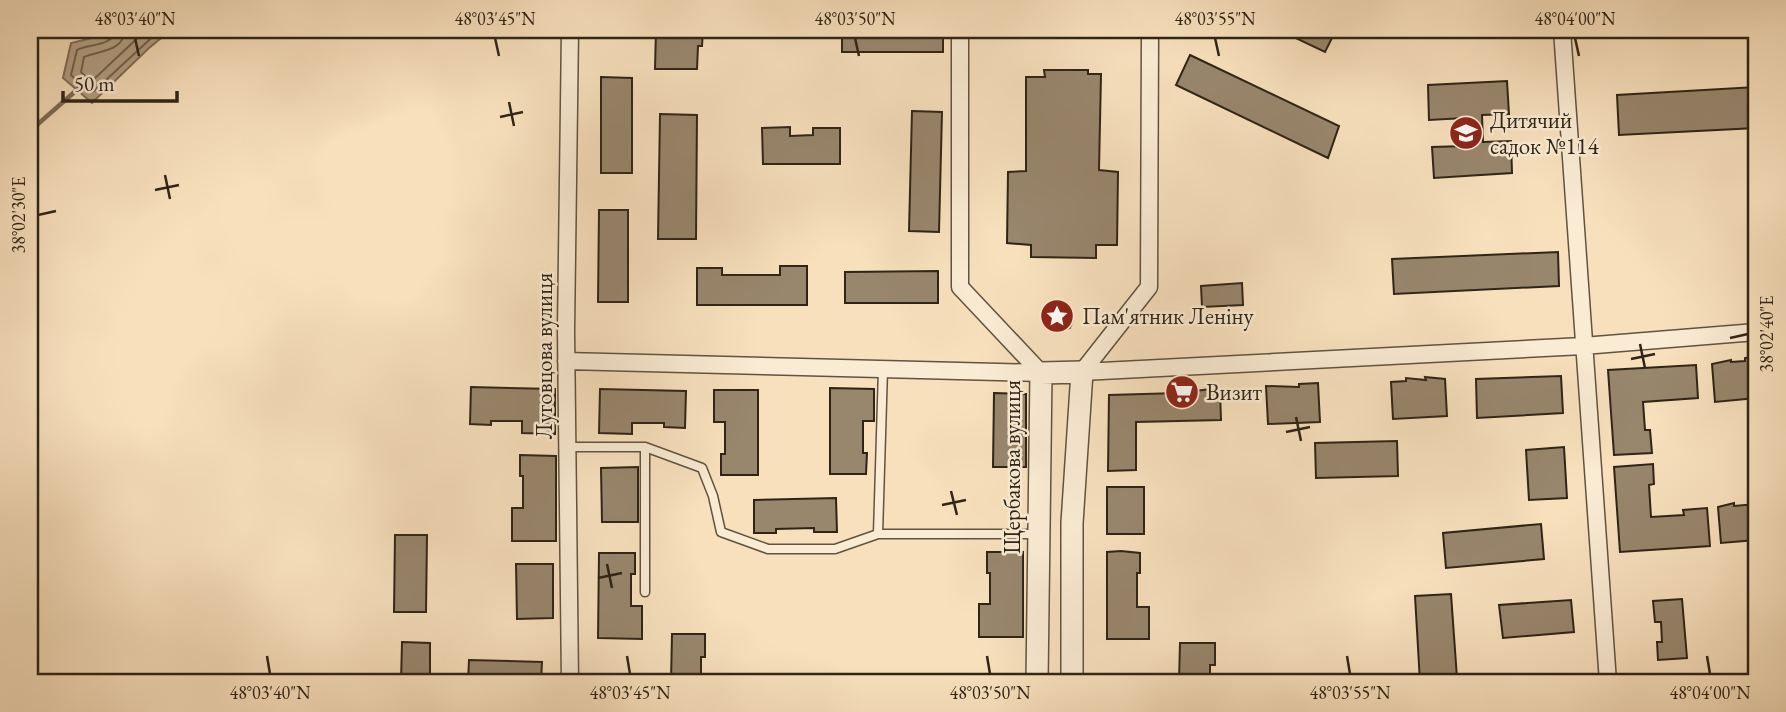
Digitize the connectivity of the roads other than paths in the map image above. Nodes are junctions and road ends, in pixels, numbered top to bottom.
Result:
1 (570, 30) edge
2 (960, 30) edge
3 (1150, 30) edge
4 (1562, 30) edge
5 (1756, 332) edge
6 (1583, 346) junction
7 (566, 361) junction
8 (883, 369) junction
9 (1082, 372) junction
10 (1041, 373) junction
11 (567, 447) junction
12 (645, 447) junction
13 (878, 534) junction
14 (1039, 534) junction
15 (645, 592) dead end
16 (570, 682) edge
17 (1037, 682) edge
18 (1072, 682) edge
19 (1608, 682) edge

1 - 7 street, Луговцова вулиця
2 - 10 street, Щербакова вулиця
3 - 9 street
4 - 6 street
5 - 6 street
6 - 9 street
6 - 19 street
7 - 8 street
7 - 11 street, Луговцова вулиця
8 - 10 street
8 - 13 lane
9 - 10 street
9 - 18 street
10 - 14 street, Щербакова вулиця
11 - 12 lane
11 - 16 street, Луговцова вулиця
12 - 13 lane
12 - 15 lane
13 - 14 lane
14 - 17 street, Щербакова вулиця

